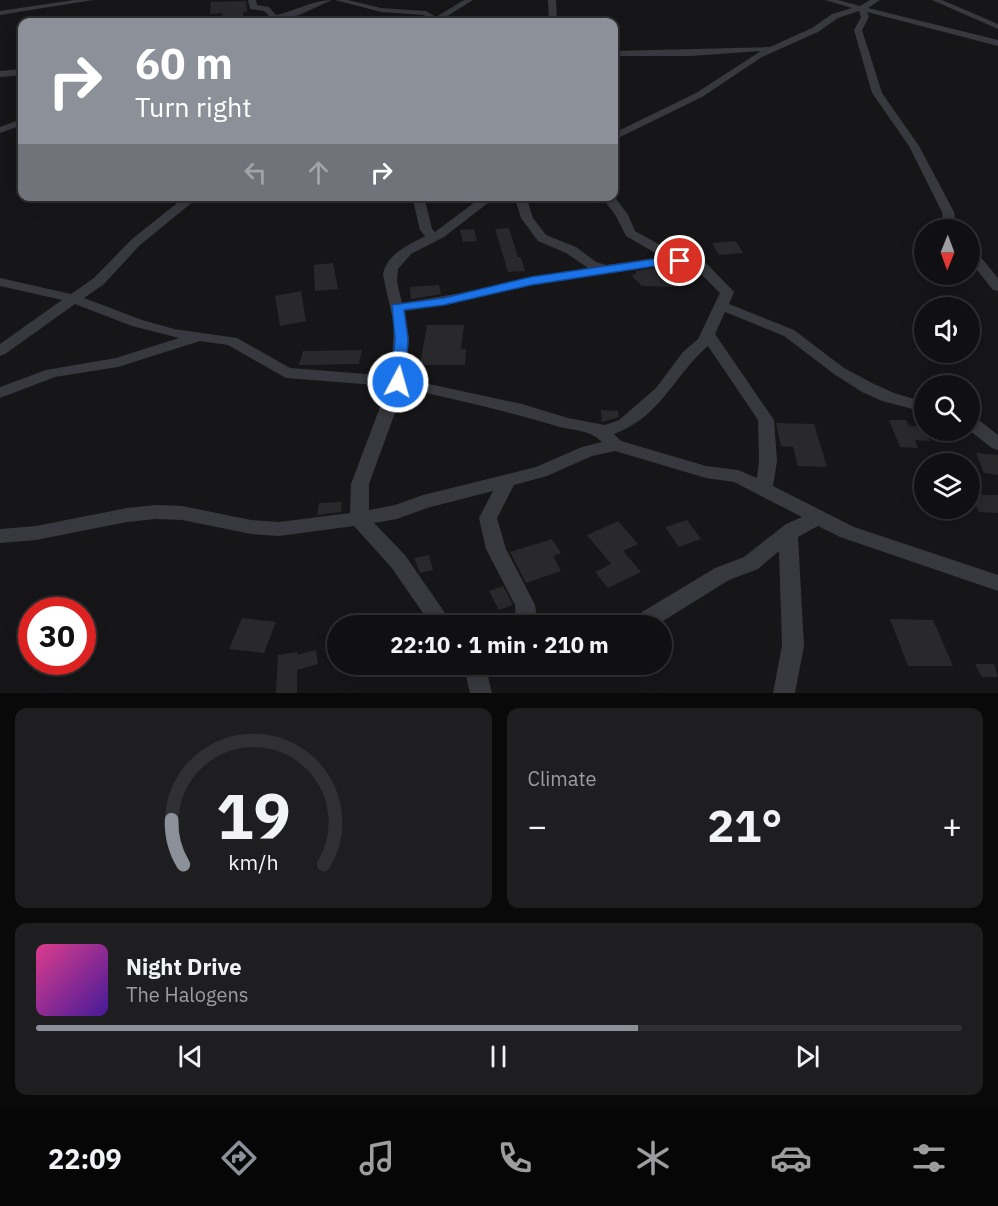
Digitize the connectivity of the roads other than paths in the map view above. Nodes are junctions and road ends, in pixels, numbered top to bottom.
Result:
1 (89, 0) edge
2 (252, 0) edge
3 (328, 0) edge
4 (339, 0) edge
5 (469, 0) edge
6 (552, 0) edge
7 (829, 0) edge
8 (876, 0) edge
9 (936, 0) edge
10 (861, 8) junction
11 (0, 13) edge
12 (275, 18) edge
13 (283, 18) edge
14 (430, 18) edge
15 (441, 18) edge
16 (554, 18) edge
17 (998, 27) edge
18 (998, 43) edge
19 (780, 46) junction
20 (618, 53) edge
21 (18, 72) edge
22 (0, 74) edge
23 (18, 124) edge
24 (18, 129) edge
25 (1, 130) edge
26 (618, 135) edge
27 (188, 201) edge
28 (419, 201) edge
29 (483, 201) edge
30 (522, 201) edge
31 (611, 201) edge
32 (949, 219) edge
33 (426, 237) junction
34 (675, 259) junction
35 (980, 265) edge
36 (581, 266) junction
37 (0, 282) edge
38 (998, 287) edge
39 (74, 299) junction
40 (722, 306) junction
41 (397, 308) junction
42 (708, 335) junction
43 (201, 337) junction
44 (0, 351) edge
45 (398, 382) junction
46 (0, 393) edge
47 (914, 404) edge
48 (980, 430) edge
49 (609, 439) junction
50 (998, 444) edge
51 (508, 480) junction
52 (764, 488) junction
53 (817, 518) junction
54 (359, 519) junction
55 (789, 531) junction
56 (0, 536) edge
57 (998, 583) edge
58 (436, 615) edge
59 (526, 615) edge
60 (654, 615) edge
61 (784, 693) edge

1 - 11 street
2 - 12 street
3 - 13 street
4 - 14 street
5 - 15 street
6 - 16 street
7 - 10 street
8 - 10 street
9 - 17 street
10 - 18 street
10 - 19 street
10 - 32 street
19 - 20 street
19 - 26 street
21 - 22 street
23 - 25 street
24 - 25 street
27 - 39 street
28 - 33 street
29 - 33 street
30 - 36 street
31 - 34 street
33 - 41 street
34 - 36 street
34 - 40 street
35 - 38 street
36 - 41 street
37 - 39 street
39 - 43 street
39 - 44 street
40 - 42 street
40 - 47 street
41 - 45 street
42 - 49 street
42 - 52 street
43 - 45 street
43 - 46 street
45 - 49 street
45 - 54 street
48 - 50 street
49 - 51 street
49 - 52 street
51 - 54 street
51 - 59 street
52 - 53 street
53 - 55 street
53 - 57 street
54 - 56 street
54 - 58 street
55 - 60 street
55 - 61 street

